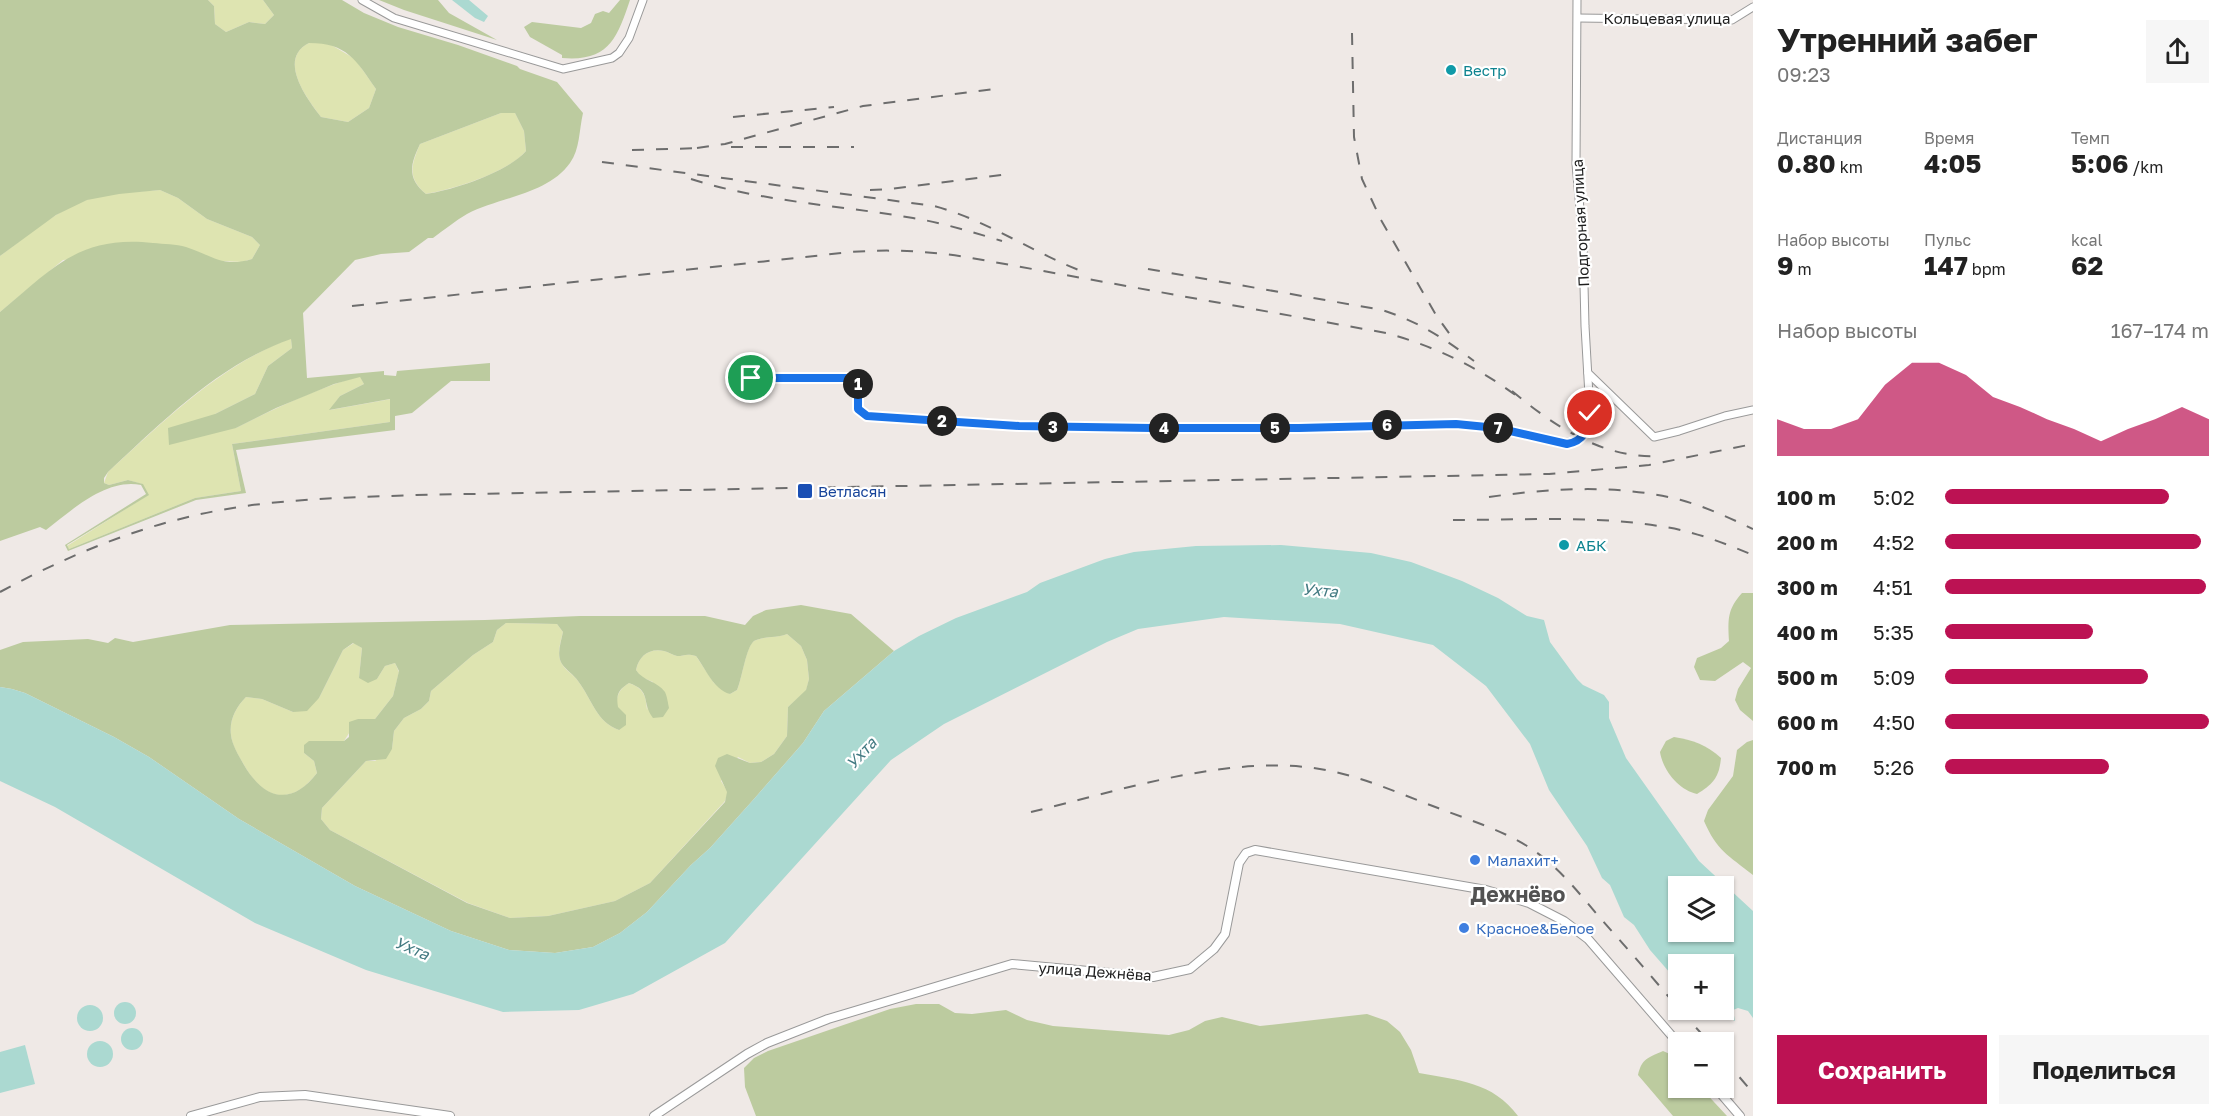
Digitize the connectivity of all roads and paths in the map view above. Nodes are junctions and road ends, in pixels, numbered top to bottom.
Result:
1 (362, 0) edge
2 (643, 0) edge
3 (1577, 0) edge
4 (1753, 7) edge
5 (1578, 18) junction
6 (1588, 373) junction
7 (751, 378) dead end
8 (1753, 410) edge
9 (1668, 1032) edge
10 (1725, 1098) edge
11 (191, 1116) edge
12 (450, 1116) edge
13 (654, 1116) edge
14 (1740, 1116) edge

1 - 2 street
3 - 5 street, Подгорная улица
4 - 5 street, Кольцевая улица
5 - 6 street, Подгорная улица
6 - 7 street, Подгорная улица
6 - 8 street
9 - 13 street, улица Дежнёва
10 - 14 street
11 - 12 street

